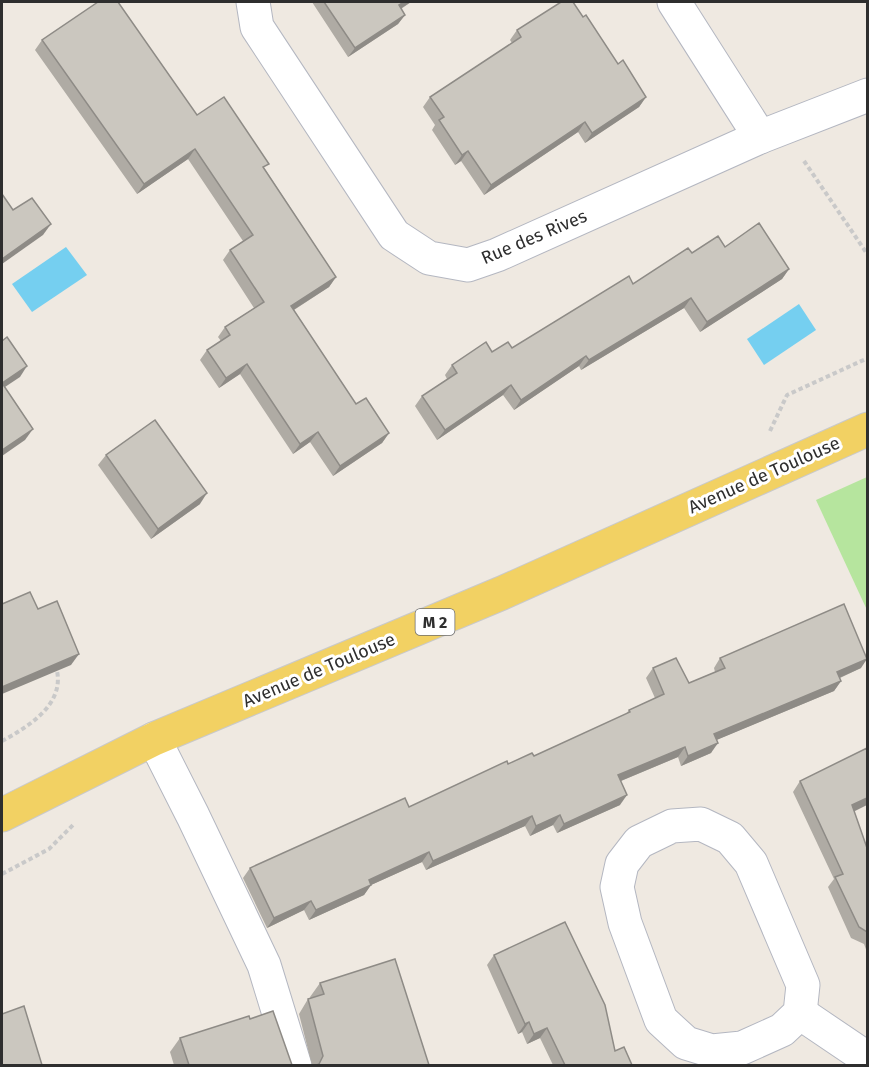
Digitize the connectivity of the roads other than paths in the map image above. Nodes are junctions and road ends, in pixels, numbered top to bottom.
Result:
1 (253, 2) edge
2 (674, 2) edge
3 (867, 95) edge
4 (760, 137) junction
5 (867, 429) edge
6 (154, 739) junction
7 (2, 815) edge
8 (800, 1013) junction
9 (867, 1059) edge
10 (295, 1065) edge

1 - 4 street, Rue des Rives
2 - 4 street
3 - 4 street, Rue des Rives
5 - 6 main road, Avenue de Toulouse / M 2
6 - 7 main road, Avenue de Toulouse / M 2
6 - 10 street
8 - 8 street
8 - 9 street

